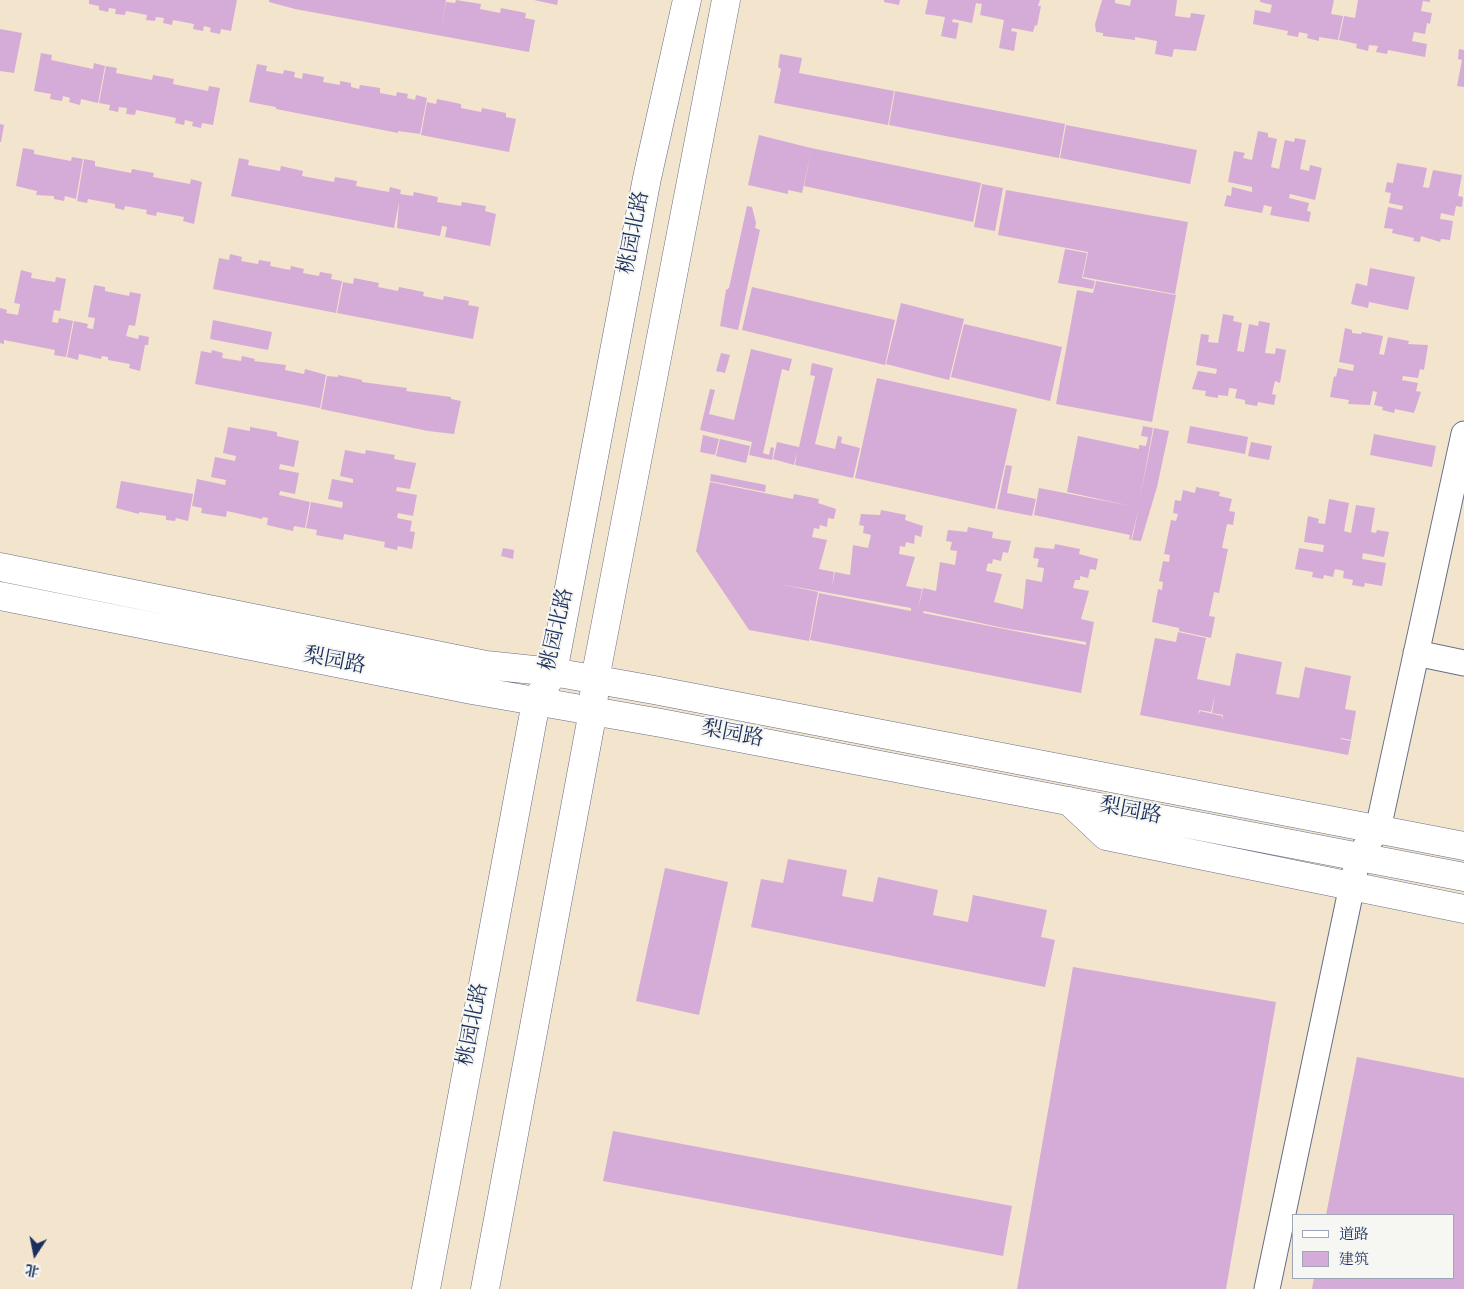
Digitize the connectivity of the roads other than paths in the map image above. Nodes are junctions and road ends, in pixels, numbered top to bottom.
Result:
1 (685, 0) edge
2 (726, 0) edge
3 (1464, 434) edge
4 (0, 567) edge
5 (0, 596) edge
6 (1416, 653) junction
7 (1464, 663) edge
8 (553, 672) junction
9 (595, 679) junction
10 (536, 702) junction
11 (592, 711) junction
12 (1069, 801) junction
13 (1378, 829) junction
14 (1464, 846) edge
15 (1358, 857) junction
16 (1464, 877) edge
17 (1351, 887) junction
18 (1464, 909) edge
19 (426, 1289) edge
20 (485, 1289) edge
21 (1267, 1289) edge

1 - 8 main road, 桃园北路
2 - 9 main road, 桃园北路
3 - 6 street
4 - 8 main road, 梨园路
5 - 10 main road, 梨园路
6 - 7 street
6 - 13 street
8 - 9 main road, 梨园路
8 - 10 main road, 桃园北路
9 - 11 main road, 桃园北路
9 - 13 main road, 梨园路
10 - 11 main road, 梨园路
10 - 19 main road, 桃园北路
11 - 12 main road, 梨园路
11 - 20 main road, 桃园北路
12 - 15 main road, 梨园路
12 - 17 main road
13 - 14 main road, 梨园路
13 - 15 street
15 - 16 main road, 梨园路
15 - 17 street
17 - 18 main road
17 - 21 street

